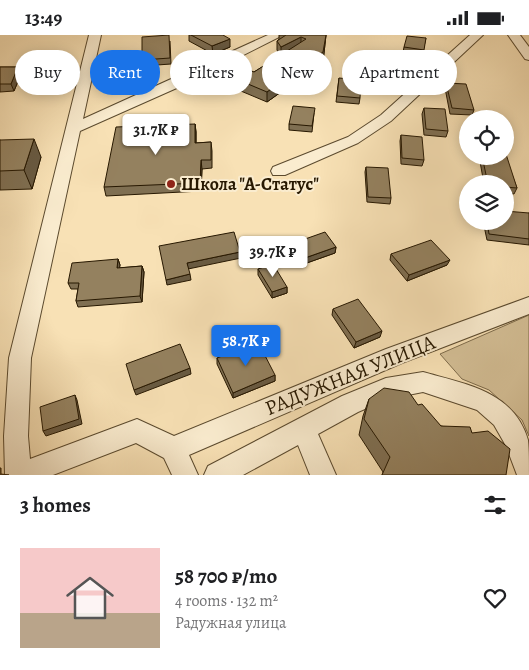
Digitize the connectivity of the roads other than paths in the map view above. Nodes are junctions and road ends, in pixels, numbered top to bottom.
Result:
1 (95, 35) edge
2 (277, 35) edge
3 (477, 35) edge
4 (514, 35) edge
5 (529, 57) edge
6 (72, 129) junction
7 (279, 171) dead end
8 (529, 305) edge
9 (303, 429) junction
10 (8, 436) edge
11 (173, 449) junction
12 (529, 474) edge
13 (19, 475) edge
14 (185, 475) edge
15 (217, 475) edge
16 (323, 475) edge

1 - 6 street
2 - 6 street
3 - 7 street
4 - 5 street
6 - 10 street
8 - 11 street, РАДУЖНАЯ УЛИЦА
9 - 12 street
9 - 15 street
9 - 16 street
10 - 13 street
11 - 13 street
11 - 14 street

